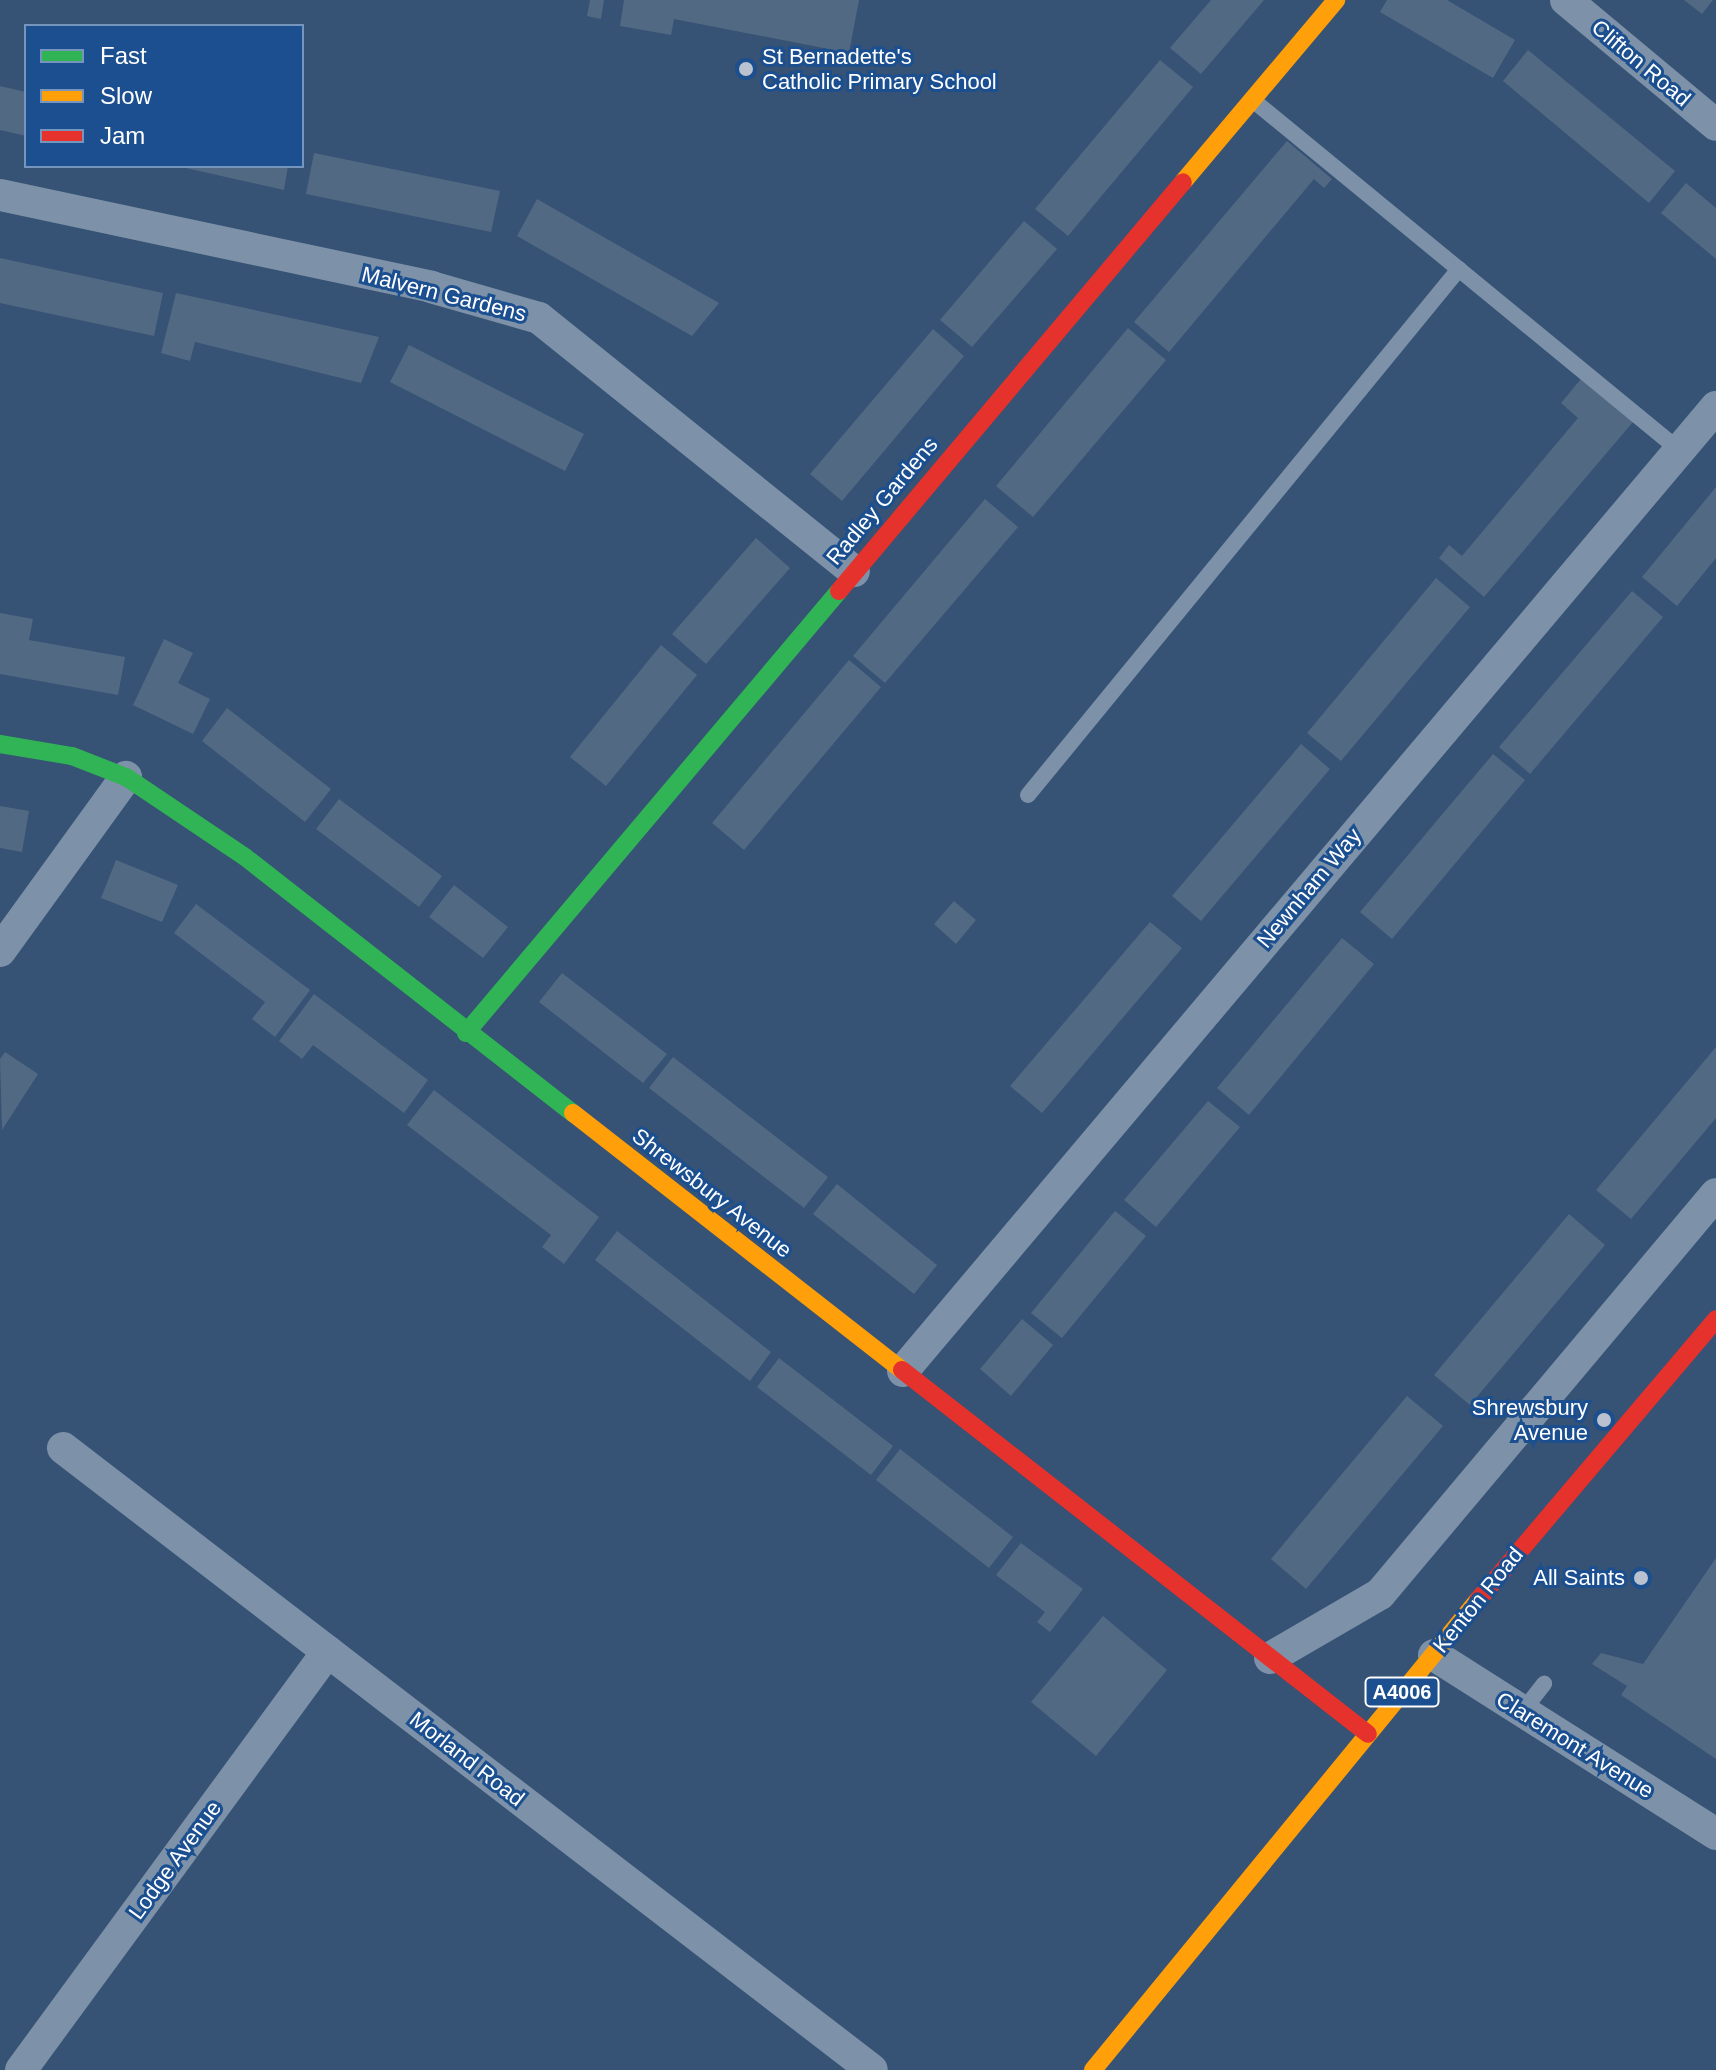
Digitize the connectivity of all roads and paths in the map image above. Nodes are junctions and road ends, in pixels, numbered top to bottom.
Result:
1 (1336, 0) edge
2 (1566, 0) edge
3 (1250, 98) junction
4 (1716, 125) edge
5 (0, 195) edge
6 (1459, 269) junction
7 (1716, 407) edge
8 (1679, 450) junction
9 (854, 571) junction
10 (0, 744) edge
11 (126, 777) junction
12 (1028, 795) dead end
13 (0, 951) edge
14 (466, 1033) junction
15 (1716, 1194) edge
16 (1716, 1319) edge
17 (903, 1371) junction
18 (63, 1448) dead end
19 (328, 1651) junction
20 (1434, 1655) junction
21 (1270, 1658) junction
22 (1544, 1684) dead end
23 (1522, 1712) junction
24 (1368, 1734) junction
25 (1716, 1834) edge
26 (21, 2070) edge
27 (872, 2070) edge
28 (1093, 2070) edge

1 - 3 street, Radley Gardens
2 - 4 street, Clifton Road
3 - 6 lane
3 - 9 street, Radley Gardens
5 - 9 street, Malvern Gardens
6 - 8 lane
6 - 12 lane
7 - 8 street, Newnham Way
8 - 17 street, Newnham Way
9 - 14 street, Radley Gardens
10 - 11 street, Shrewsbury Avenue
11 - 13 street
11 - 14 street, Shrewsbury Avenue
14 - 17 street, Shrewsbury Avenue
15 - 21 street
16 - 20 street, Kenton Road / A4006
17 - 21 street, Shrewsbury Avenue
18 - 19 street, Morland Road
19 - 26 street, Lodge Avenue
19 - 27 street, Morland Road
20 - 23 street, Claremont Avenue
20 - 24 street, Kenton Road / A4006
21 - 24 street, Shrewsbury Avenue
22 - 23 lane
23 - 25 street, Claremont Avenue
24 - 28 street, Kenton Road / A4006

